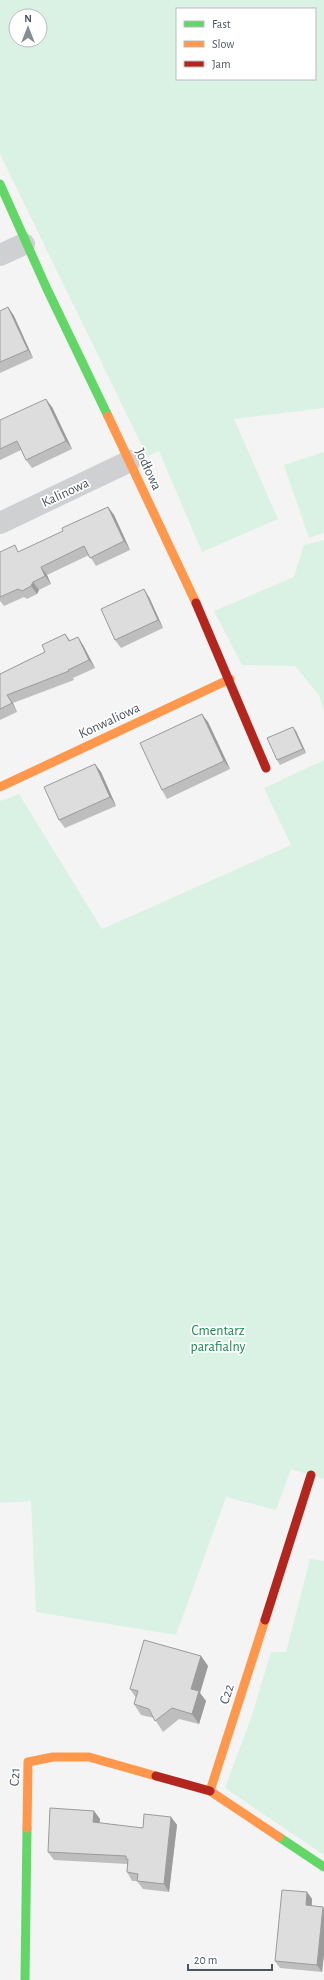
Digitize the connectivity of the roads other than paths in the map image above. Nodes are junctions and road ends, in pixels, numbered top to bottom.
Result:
1 (0, 184) edge
2 (24, 244) junction
3 (0, 255) edge
4 (130, 461) junction
5 (0, 523) edge
6 (230, 679) junction
7 (266, 768) dead end
8 (0, 787) edge
9 (311, 1475) dead end
10 (210, 1791) junction
11 (324, 1867) edge
12 (25, 1980) edge

1 - 2 street, Jodłowa
2 - 3 street
2 - 4 street, Jodłowa
4 - 5 street, Kalinowa
4 - 6 street, Jodłowa
6 - 7 street, Jodłowa
6 - 8 street, Konwaliowa
9 - 10 street, C22
10 - 11 street
10 - 12 street, C21

